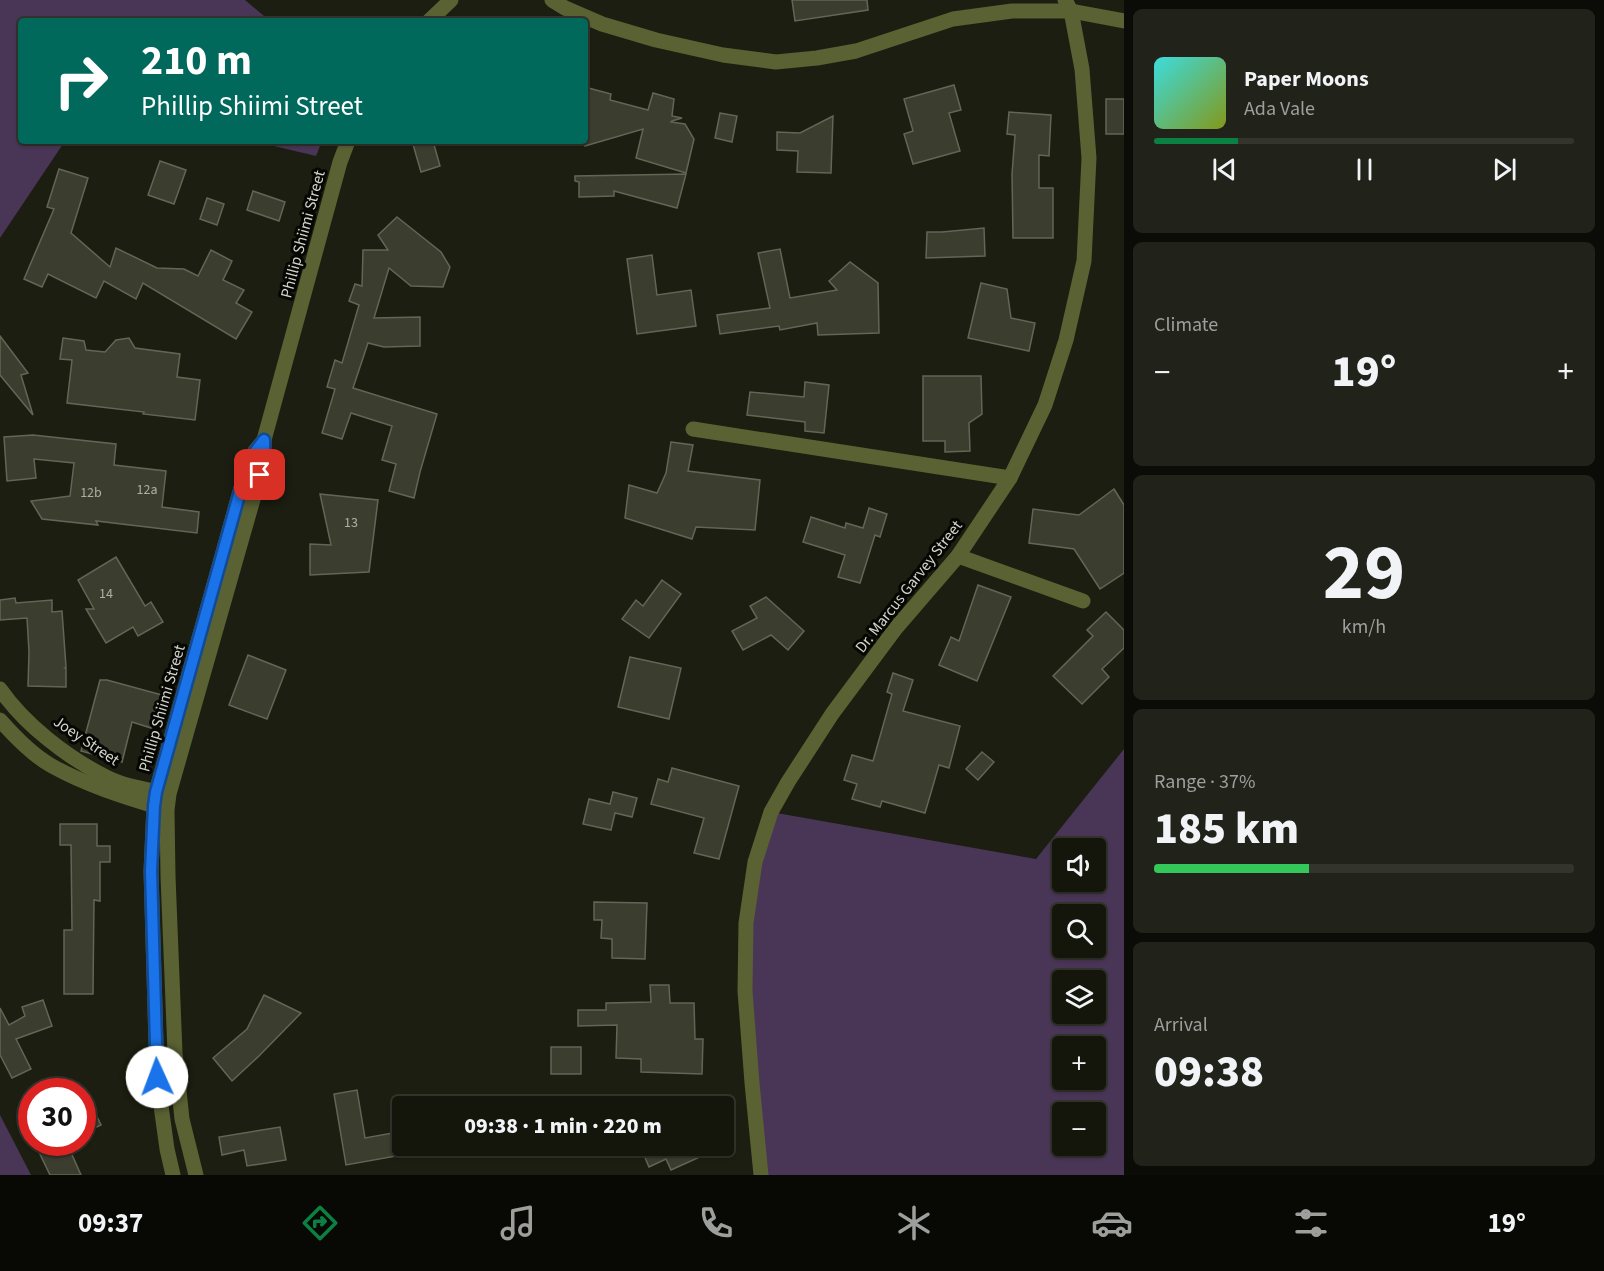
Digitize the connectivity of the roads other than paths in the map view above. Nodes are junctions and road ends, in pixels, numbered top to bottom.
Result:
1 (451, 0) edge
2 (552, 0) edge
3 (1068, 6) edge
4 (432, 18) edge
5 (1124, 21) edge
6 (347, 144) edge
7 (693, 429) dead end
8 (1010, 478) junction
9 (958, 556) junction
10 (1083, 601) dead end
11 (0, 689) edge
12 (0, 720) edge
13 (161, 801) junction
14 (173, 1175) edge
15 (195, 1175) edge
16 (761, 1175) edge

1 - 4 street
2 - 3 street
3 - 5 street
3 - 8 street, Dr. Marcus Garvey Street
6 - 13 street, Phillip Shiimi Street
7 - 8 street
8 - 9 street, Dr. Marcus Garvey Street
9 - 10 street
9 - 16 street, Dr. Marcus Garvey Street
11 - 13 street, Joey Street
12 - 13 street, Joey Street
13 - 14 street, Phillip Shiimi Street
13 - 15 street, Phillip Shiimi Street

